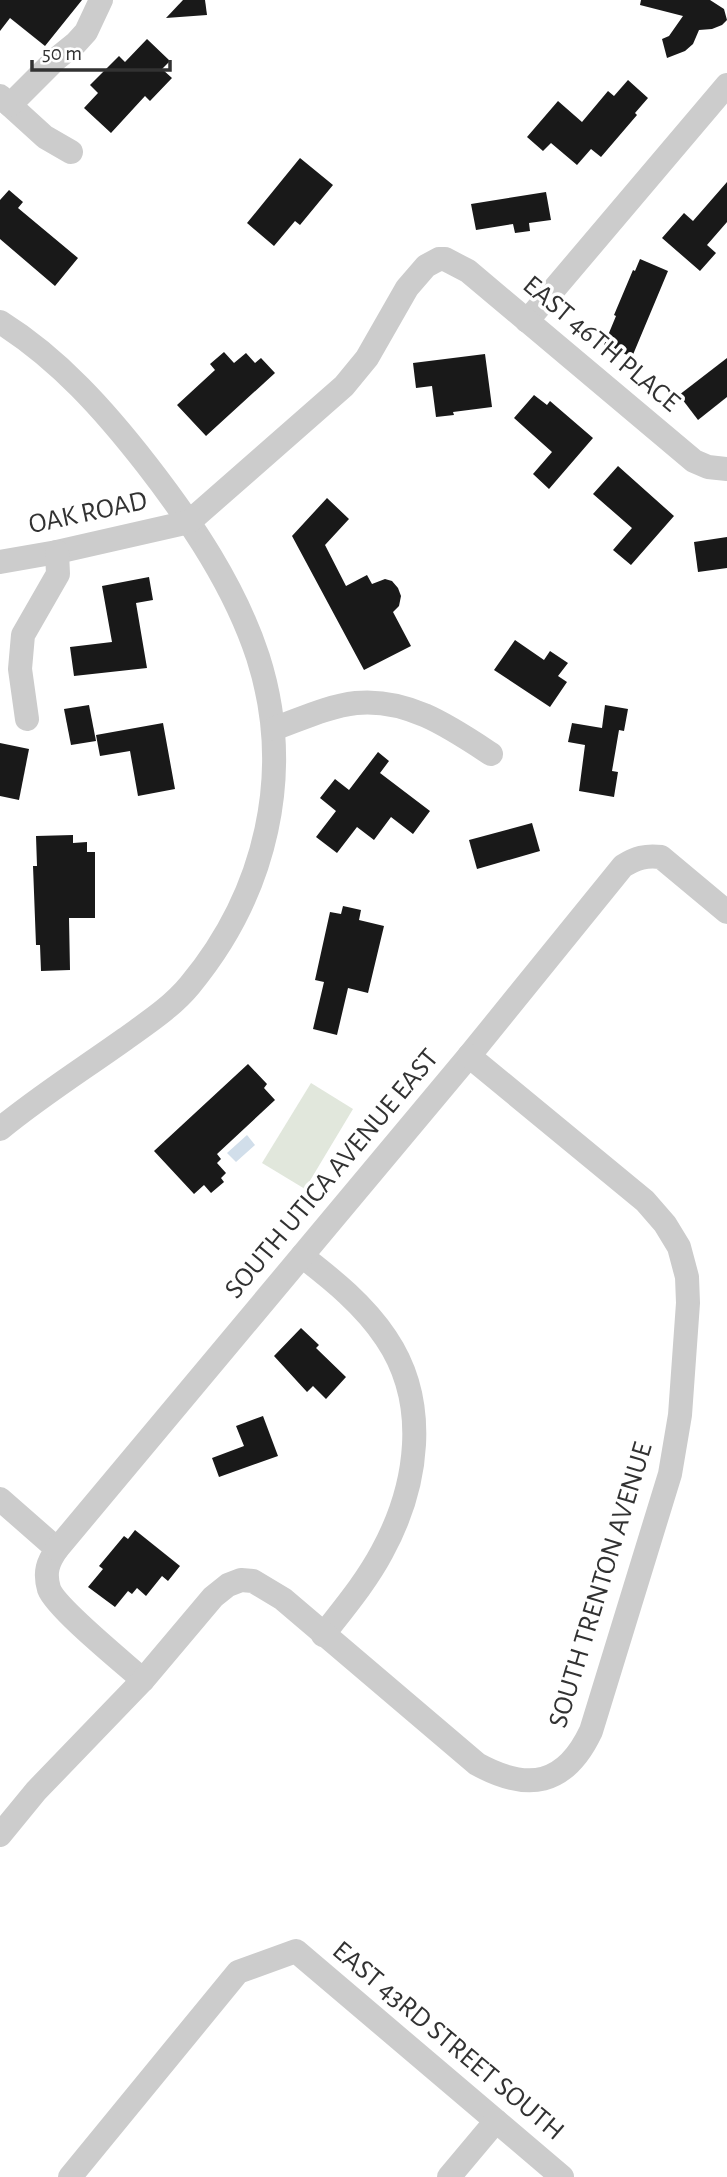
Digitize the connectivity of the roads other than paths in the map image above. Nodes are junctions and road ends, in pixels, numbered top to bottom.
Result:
1 (101, 0) edge
2 (727, 85) edge
3 (5, 101) edge
4 (71, 152) dead end
5 (527, 321) junction
6 (0, 322) edge
7 (727, 469) edge
8 (188, 522) junction
9 (57, 552) junction
10 (0, 562) edge
11 (27, 719) dead end
12 (273, 729) junction
13 (491, 754) dead end
14 (727, 912) edge
15 (469, 1056) junction
16 (0, 1129) edge
17 (302, 1256) junction
18 (0, 1499) edge
19 (57, 1549) junction
20 (323, 1635) junction
21 (143, 1679) junction
22 (0, 1835) edge
23 (496, 2121) junction
24 (70, 2177) edge
25 (449, 2177) edge
26 (562, 2177) edge

1 - 3 street
2 - 5 street
3 - 4 street
5 - 7 street, EAST 46TH PLACE
5 - 8 street, EAST 46TH PLACE
6 - 8 street
8 - 9 street, OAK ROAD
8 - 12 street
9 - 10 street, OAK ROAD
9 - 11 street
12 - 13 street
12 - 16 street
14 - 15 street, SOUTH UTICA AVENUE EAST
15 - 17 street, SOUTH UTICA AVENUE EAST
15 - 20 street, SOUTH TRENTON AVENUE
17 - 19 street, SOUTH UTICA AVENUE EAST
17 - 20 street
18 - 19 street
19 - 21 street
20 - 21 street
21 - 22 street
23 - 24 street, EAST 43RD STREET SOUTH
23 - 25 street
23 - 26 street, EAST 43RD STREET SOUTH

